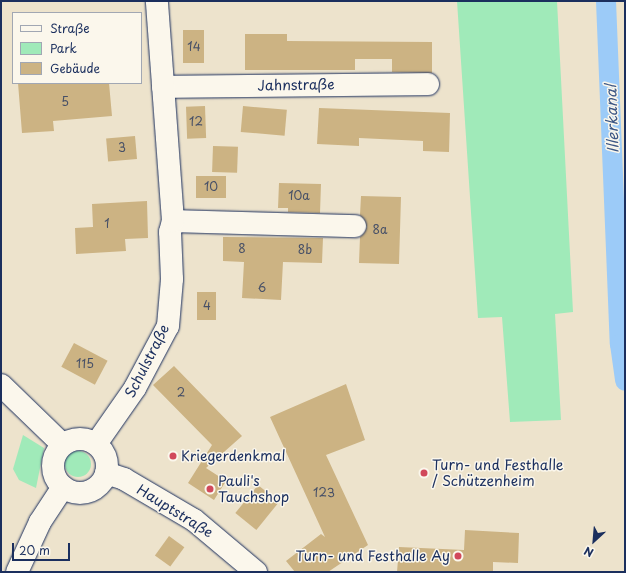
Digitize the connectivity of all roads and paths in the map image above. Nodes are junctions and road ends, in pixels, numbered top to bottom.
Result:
1 (157, 1) edge
2 (428, 84) dead end
3 (163, 87) junction
4 (173, 221) junction
5 (355, 226) dead end
6 (1, 385) edge
7 (62, 444) junction
8 (96, 444) junction
9 (106, 473) junction
10 (63, 487) junction
11 (17, 572) edge
12 (256, 572) edge

1 - 3 street, Schulstraße
2 - 3 street, Jahnstraße
3 - 4 street, Schulstraße
4 - 5 street
4 - 8 street, Schulstraße
6 - 7 street
7 - 8 street
7 - 10 street
8 - 9 street
9 - 10 street
9 - 12 street, Hauptstraße
10 - 11 street

